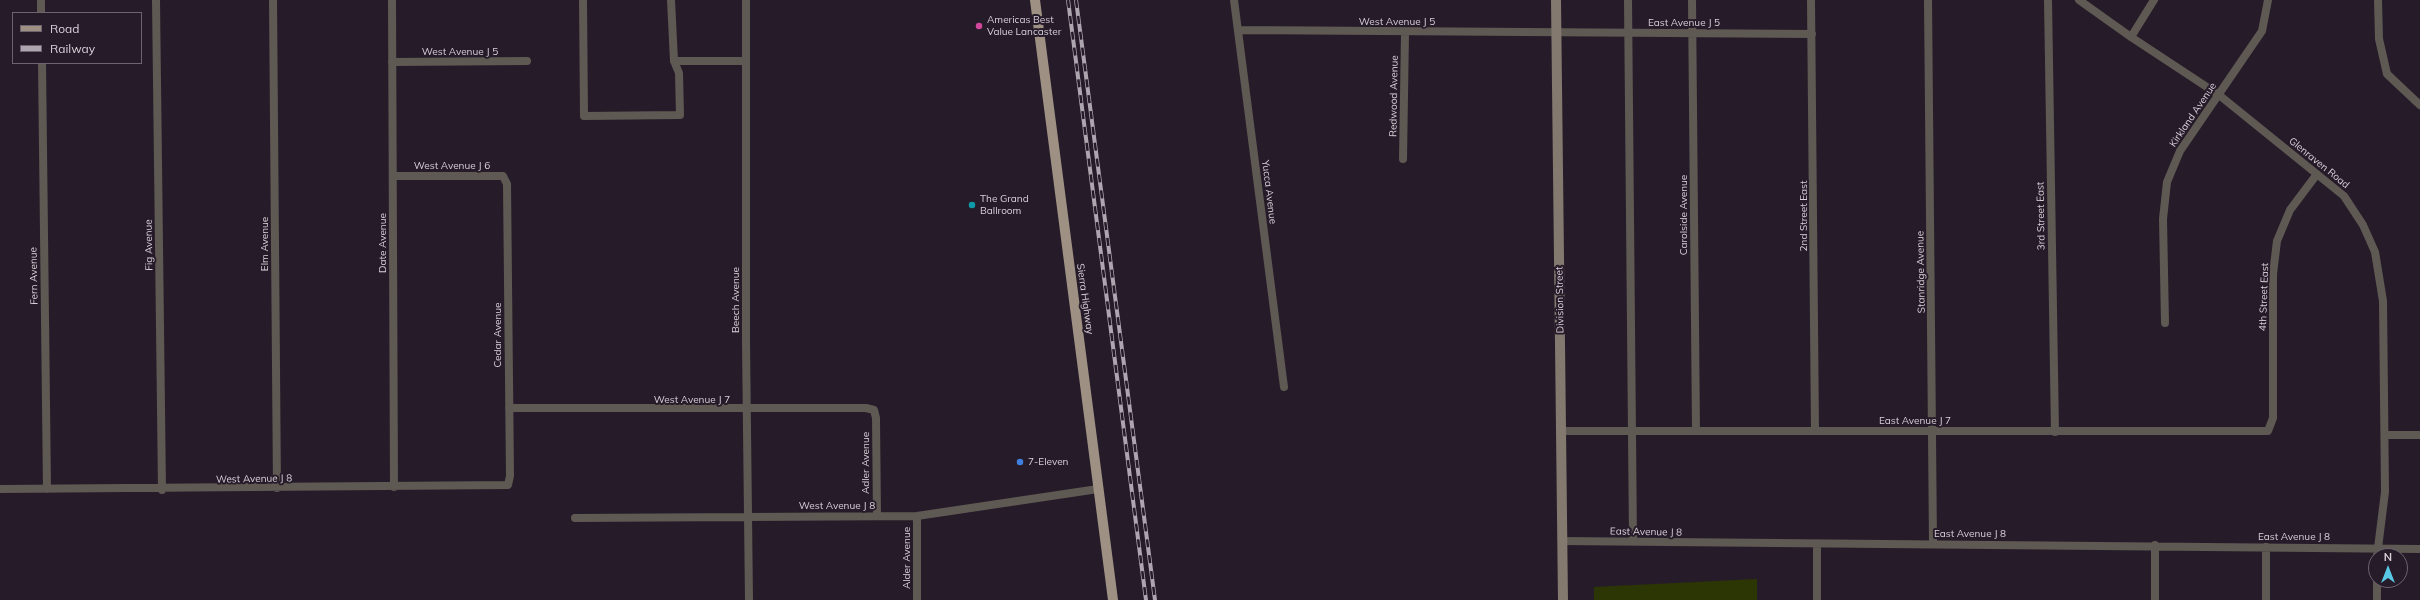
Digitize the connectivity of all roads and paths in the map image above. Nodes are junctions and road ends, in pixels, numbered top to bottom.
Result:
1 (41, 0) edge
2 (156, 0) edge
3 (273, 0) edge
4 (392, 0) edge
5 (583, 0) edge
6 (671, 0) edge
7 (746, 0) edge
8 (1035, 0) edge
9 (1234, 0) edge
10 (1556, 0) edge
11 (1628, 0) edge
12 (1692, 0) edge
13 (1812, 0) edge
14 (1928, 0) edge
15 (2048, 0) edge
16 (2079, 0) edge
17 (2154, 0) edge
18 (2268, 0) edge
19 (2378, 0) edge
20 (41, 12) edge
21 (1238, 30) junction
22 (1556, 32) junction
23 (1628, 32) junction
24 (1693, 32) junction
25 (1405, 33) junction
26 (1812, 34) junction
27 (2130, 37) junction
28 (527, 61) dead end
29 (746, 61) junction
30 (392, 62) junction
31 (674, 62) junction
32 (42, 64) edge
33 (2220, 95) junction
34 (2418, 104) edge
35 (1403, 159) dead end
36 (2317, 174) junction
37 (393, 176) junction
38 (507, 184) joint
39 (2165, 323) dead end
40 (1284, 387) dead end
41 (509, 408) junction
42 (747, 410) junction
43 (874, 410) joint
44 (1562, 431) junction
45 (1632, 431) junction
46 (1696, 431) junction
47 (1815, 431) junction
48 (1933, 431) junction
49 (2268, 431) joint
50 (2055, 432) junction
51 (2385, 435) junction
52 (2420, 435) edge
53 (508, 485) joint
54 (394, 486) junction
55 (277, 488) junction
56 (0, 489) edge
57 (47, 489) junction
58 (1098, 489) junction
59 (162, 490) junction
60 (876, 516) junction
61 (917, 516) junction
62 (748, 517) junction
63 (575, 518) dead end
64 (1562, 541) junction
65 (1633, 542) junction
66 (1933, 543) junction
67 (1817, 544) junction
68 (2155, 545) junction
69 (2266, 547) junction
70 (2377, 547) junction
71 (2420, 549) edge
72 (2377, 588) edge
73 (749, 600) edge
74 (917, 600) edge
75 (1113, 600) edge
76 (1563, 600) edge
77 (1817, 600) edge
78 (2155, 600) edge
79 (2266, 600) edge
80 (2377, 600) edge

1 - 20 street
2 - 59 street, Fig Avenue
3 - 55 street, Elm Avenue
4 - 30 street, Date Avenue
5 - 31 street
6 - 31 street
7 - 29 street, Beech Avenue
8 - 58 main road, Sierra Highway
9 - 21 street, Yucca Avenue
10 - 22 main road, Division Street
11 - 23 street
12 - 24 street, Carolside Avenue
13 - 26 street, 2nd Street East
14 - 48 street, Stanridge Avenue
15 - 50 street, 3rd Street East
16 - 27 street, Glenraven Road
17 - 27 street
18 - 33 street, Kirkland Avenue
19 - 34 street
21 - 25 street, West Avenue J 5
21 - 40 street, Yucca Avenue
22 - 23 street, East Avenue J 5
22 - 25 street, West Avenue J 5
22 - 44 main road, Division Street
23 - 24 street, East Avenue J 5
23 - 45 street
24 - 26 street, East Avenue J 5
24 - 46 street, Carolside Avenue
25 - 35 street, Redwood Avenue
26 - 47 street, 2nd Street East
27 - 33 street, Glenraven Road
28 - 30 street, West Avenue J 5
29 - 31 street
29 - 42 street, Beech Avenue
30 - 37 street, Date Avenue
32 - 57 street, Fern Avenue
33 - 36 street, Glenraven Road
33 - 39 street, Kirkland Avenue
36 - 49 street, 4th Street East
36 - 51 street, Glenraven Road
37 - 38 street, West Avenue J 6
37 - 54 street, Date Avenue
38 - 41 street, Cedar Avenue
41 - 42 street, West Avenue J 7
41 - 53 street, Cedar Avenue
42 - 43 street, West Avenue J 7
42 - 62 street, Beech Avenue
43 - 60 street, Adler Avenue
44 - 45 street, East Avenue J 7
44 - 64 main road, Division Street
45 - 46 street, East Avenue J 7
45 - 65 street
46 - 47 street, East Avenue J 7
47 - 48 street, East Avenue J 7
48 - 50 street, East Avenue J 7
48 - 66 street, Stanridge Avenue
49 - 50 street, East Avenue J 7
51 - 52 street
51 - 70 street, Glenraven Road
53 - 54 street, West Avenue J 8
54 - 55 street, West Avenue J 8
55 - 59 street, West Avenue J 8
56 - 57 street, West Avenue J 8
57 - 59 street, West Avenue J 8
58 - 61 street, West Avenue J 8
58 - 75 main road, Sierra Highway
60 - 61 street, West Avenue J 8
60 - 62 street, West Avenue J 8
61 - 74 street, Alder Avenue
62 - 63 street, West Avenue J 8
62 - 73 street, Beech Avenue
64 - 65 street, East Avenue J 8
64 - 76 main road, Division Street
65 - 67 street, East Avenue J 8
66 - 67 street, East Avenue J 8
66 - 68 street, East Avenue J 8
67 - 77 street
68 - 69 street, East Avenue J 8
68 - 78 street
69 - 70 street, East Avenue J 8
69 - 79 street
70 - 71 street, East Avenue J 8
72 - 80 street

